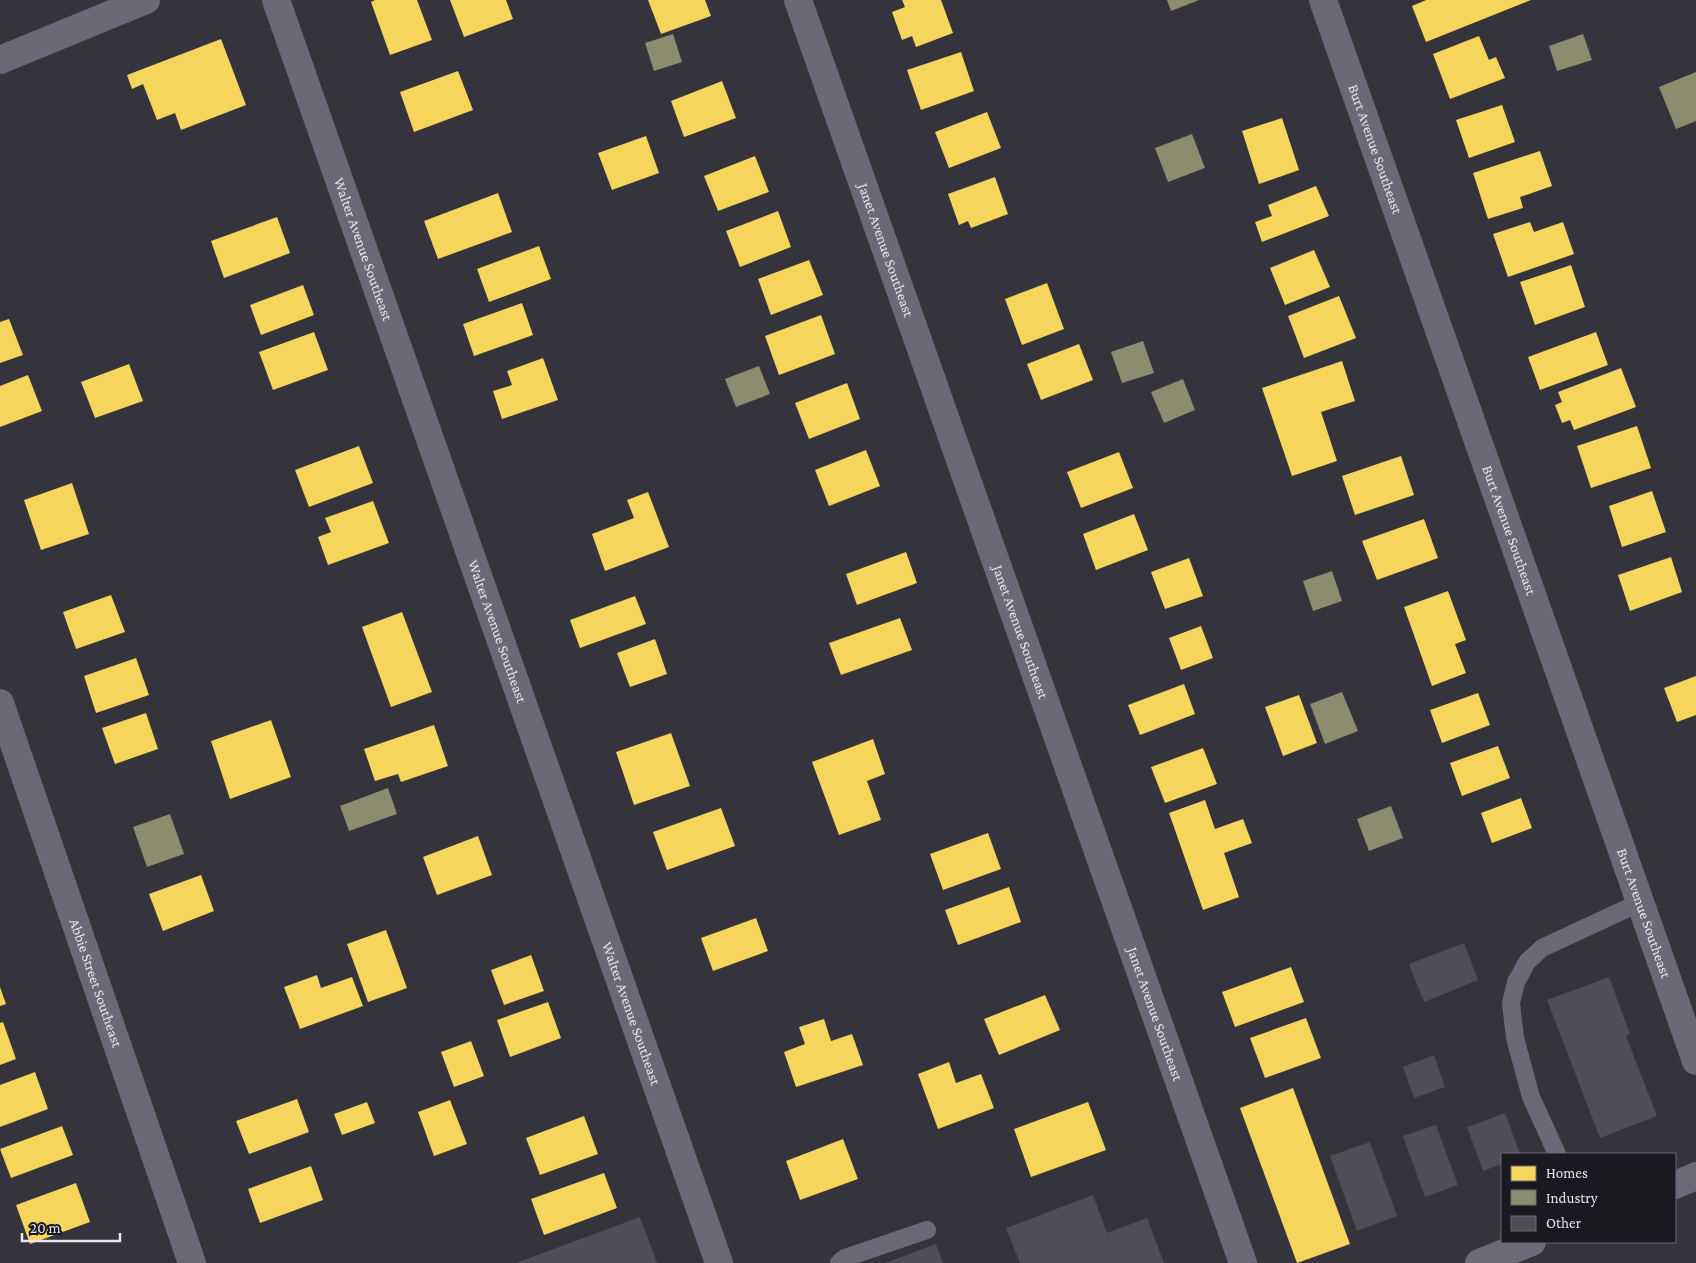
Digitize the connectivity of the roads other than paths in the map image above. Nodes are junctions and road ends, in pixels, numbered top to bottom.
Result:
1 (146, 0) edge
2 (276, 0) edge
3 (798, 0) edge
4 (1323, 0) edge
5 (0, 60) edge
6 (0, 703) edge
7 (1641, 902) junction
8 (1696, 1061) edge
9 (1557, 1153) edge
10 (1696, 1176) edge
11 (1676, 1185) edge
12 (927, 1230) dead end
13 (1529, 1243) edge
14 (191, 1263) edge
15 (719, 1263) edge
16 (839, 1263) edge
17 (1242, 1263) edge
18 (1479, 1263) edge

1 - 5 street
2 - 15 street, Walter Avenue Southeast
3 - 17 street, Janet Avenue Southeast
4 - 7 street, Burt Avenue Southeast
6 - 14 street, Abbie Street Southeast
7 - 8 street, Burt Avenue Southeast
7 - 9 lane
10 - 11 main road
12 - 16 lane
13 - 18 main road

